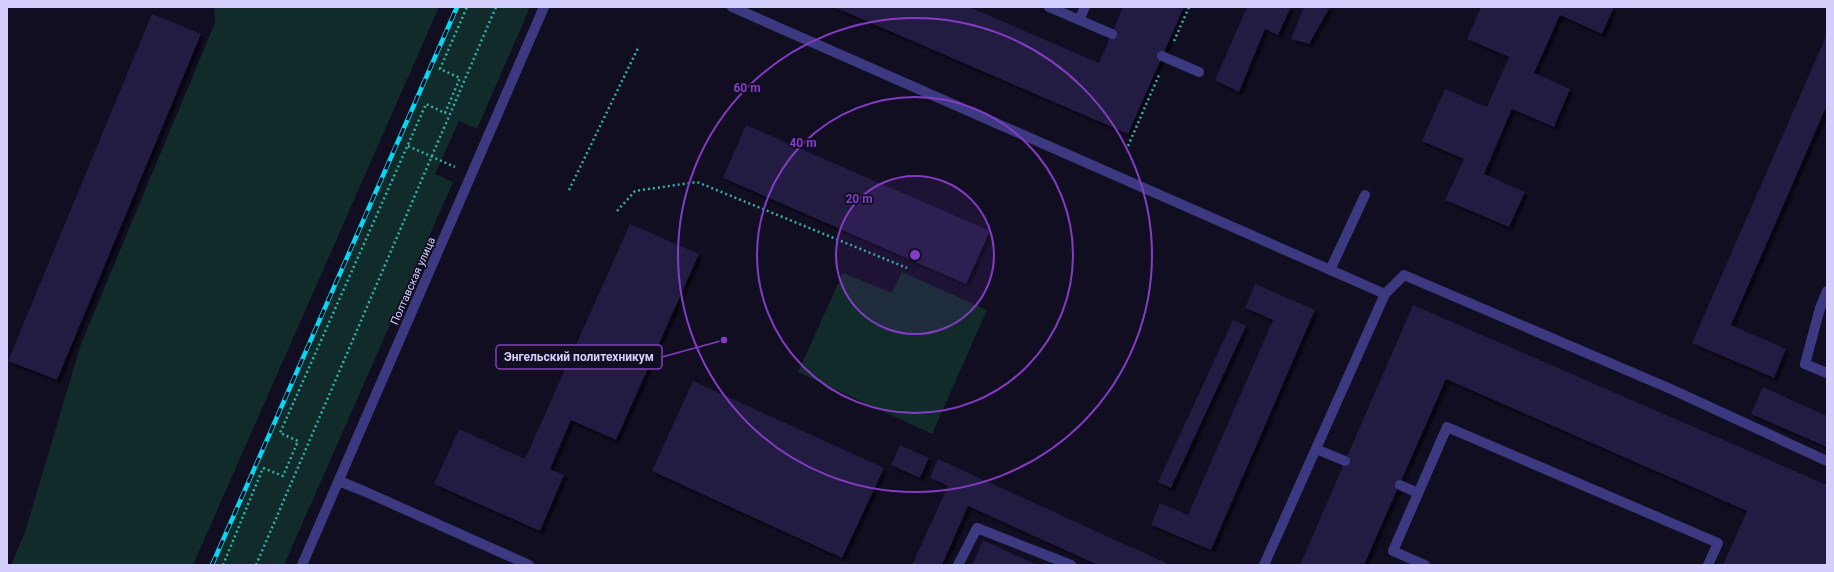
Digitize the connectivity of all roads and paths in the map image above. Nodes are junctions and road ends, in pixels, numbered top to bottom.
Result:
1 (466, 7) edge
2 (496, 7) edge
3 (544, 7) edge
4 (732, 7) edge
5 (1049, 7) edge
6 (1084, 7) edge
7 (1079, 20) junction
8 (1112, 34) dead end
9 (639, 46) dead end
10 (1162, 56) dead end
11 (1199, 72) dead end
12 (408, 146) junction
13 (431, 156) junction
14 (473, 174) junction
15 (569, 190) dead end
16 (1365, 195) dead end
17 (617, 211) dead end
18 (907, 268) dead end
19 (1330, 270) junction
20 (1827, 291) edge
21 (1385, 294) junction
22 (1827, 373) edge
23 (1316, 448) junction
24 (1345, 461) dead end
25 (1827, 461) edge
26 (339, 481) junction
27 (1400, 485) dead end
28 (1418, 493) junction
29 (223, 565) edge
30 (256, 565) edge
31 (302, 565) edge
32 (529, 565) edge
33 (958, 565) edge
34 (1071, 565) edge
35 (1264, 565) edge
36 (1425, 565) edge
37 (1708, 565) edge

1 - 12 path
2 - 13 path
3 - 14 street, Полтавская улица
4 - 19 street
5 - 7 street
6 - 7 street
7 - 8 street
9 - 15 path
10 - 11 street
12 - 13 path
12 - 29 path
13 - 14 path
13 - 30 path
14 - 26 street, Полтавская улица
16 - 19 street
17 - 18 path
19 - 21 street
20 - 22 street
21 - 23 street
21 - 25 street
23 - 24 street
23 - 35 street
26 - 31 street, Полтавская улица
26 - 32 street
27 - 28 street
28 - 36 street
28 - 37 street
33 - 34 street

